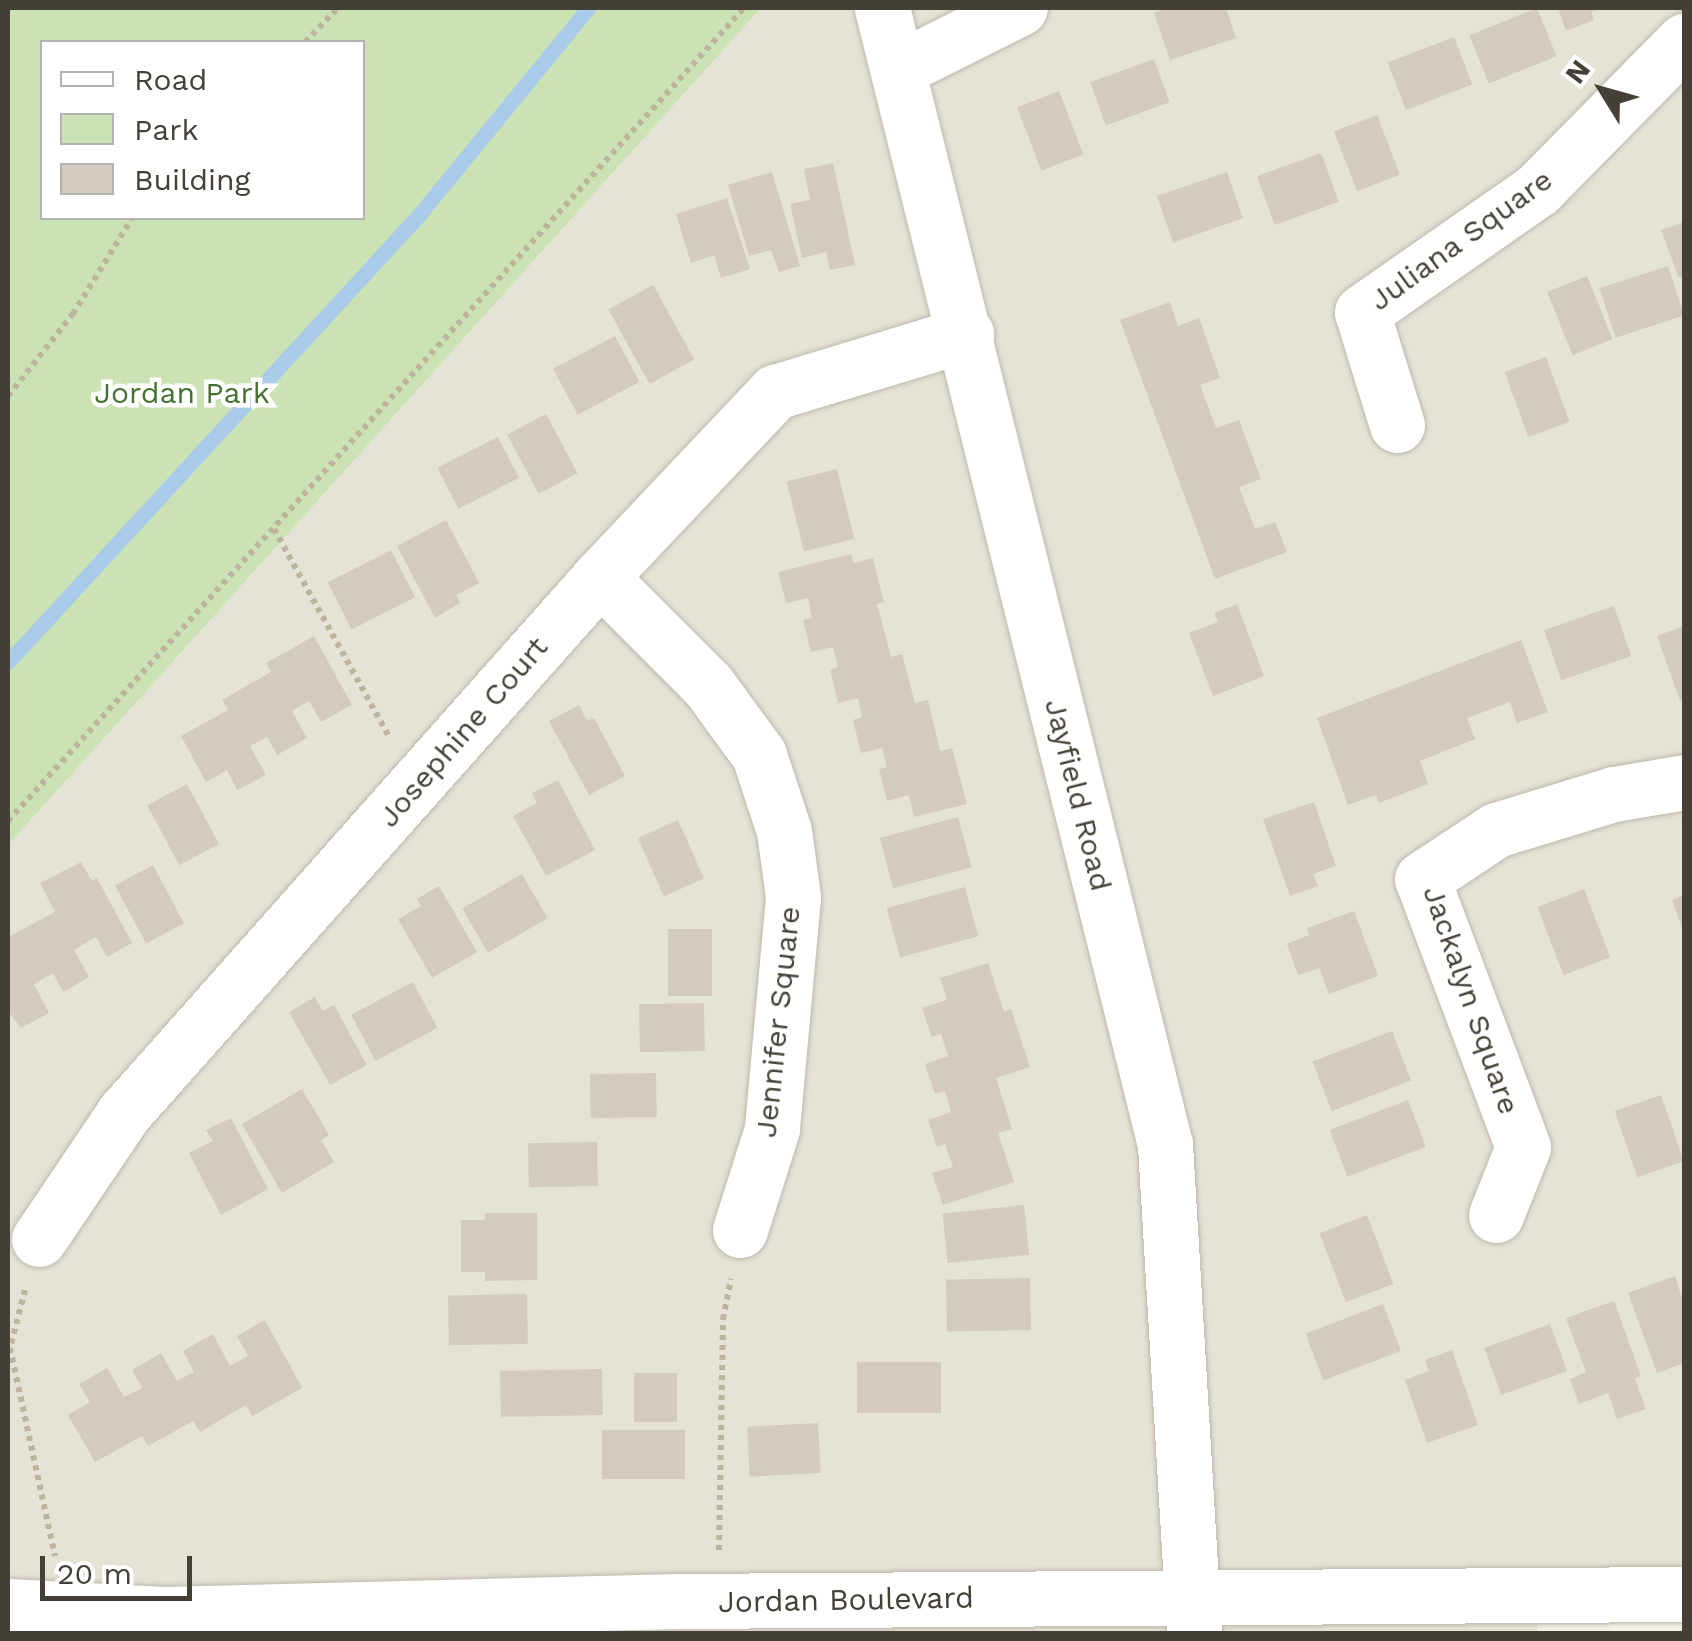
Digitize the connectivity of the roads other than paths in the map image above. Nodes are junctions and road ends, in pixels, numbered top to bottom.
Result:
1 (882, 8) edge
2 (1020, 8) edge
3 (1684, 41) edge
4 (900, 68) junction
5 (966, 334) junction
6 (1396, 424) dead end
7 (600, 576) junction
8 (1684, 782) edge
9 (1496, 1215) dead end
10 (740, 1230) road end
11 (39, 1239) road end
12 (1684, 1594) edge
13 (8, 1606) edge
14 (1193, 1614) edge
15 (364, 1623) edge

1 - 4 street, Jayfield Road
2 - 4 street
3 - 6 street, Juliana Square
4 - 5 street, Jayfield Road
5 - 7 street, Josephine Court
5 - 14 street, Jayfield Road
7 - 10 street, Jennifer Square
7 - 11 street, Josephine Court
8 - 9 street, Jackalyn Square
12 - 14 street, Jordan Boulevard
13 - 15 street, Jordan Boulevard
14 - 15 street, Jordan Boulevard

